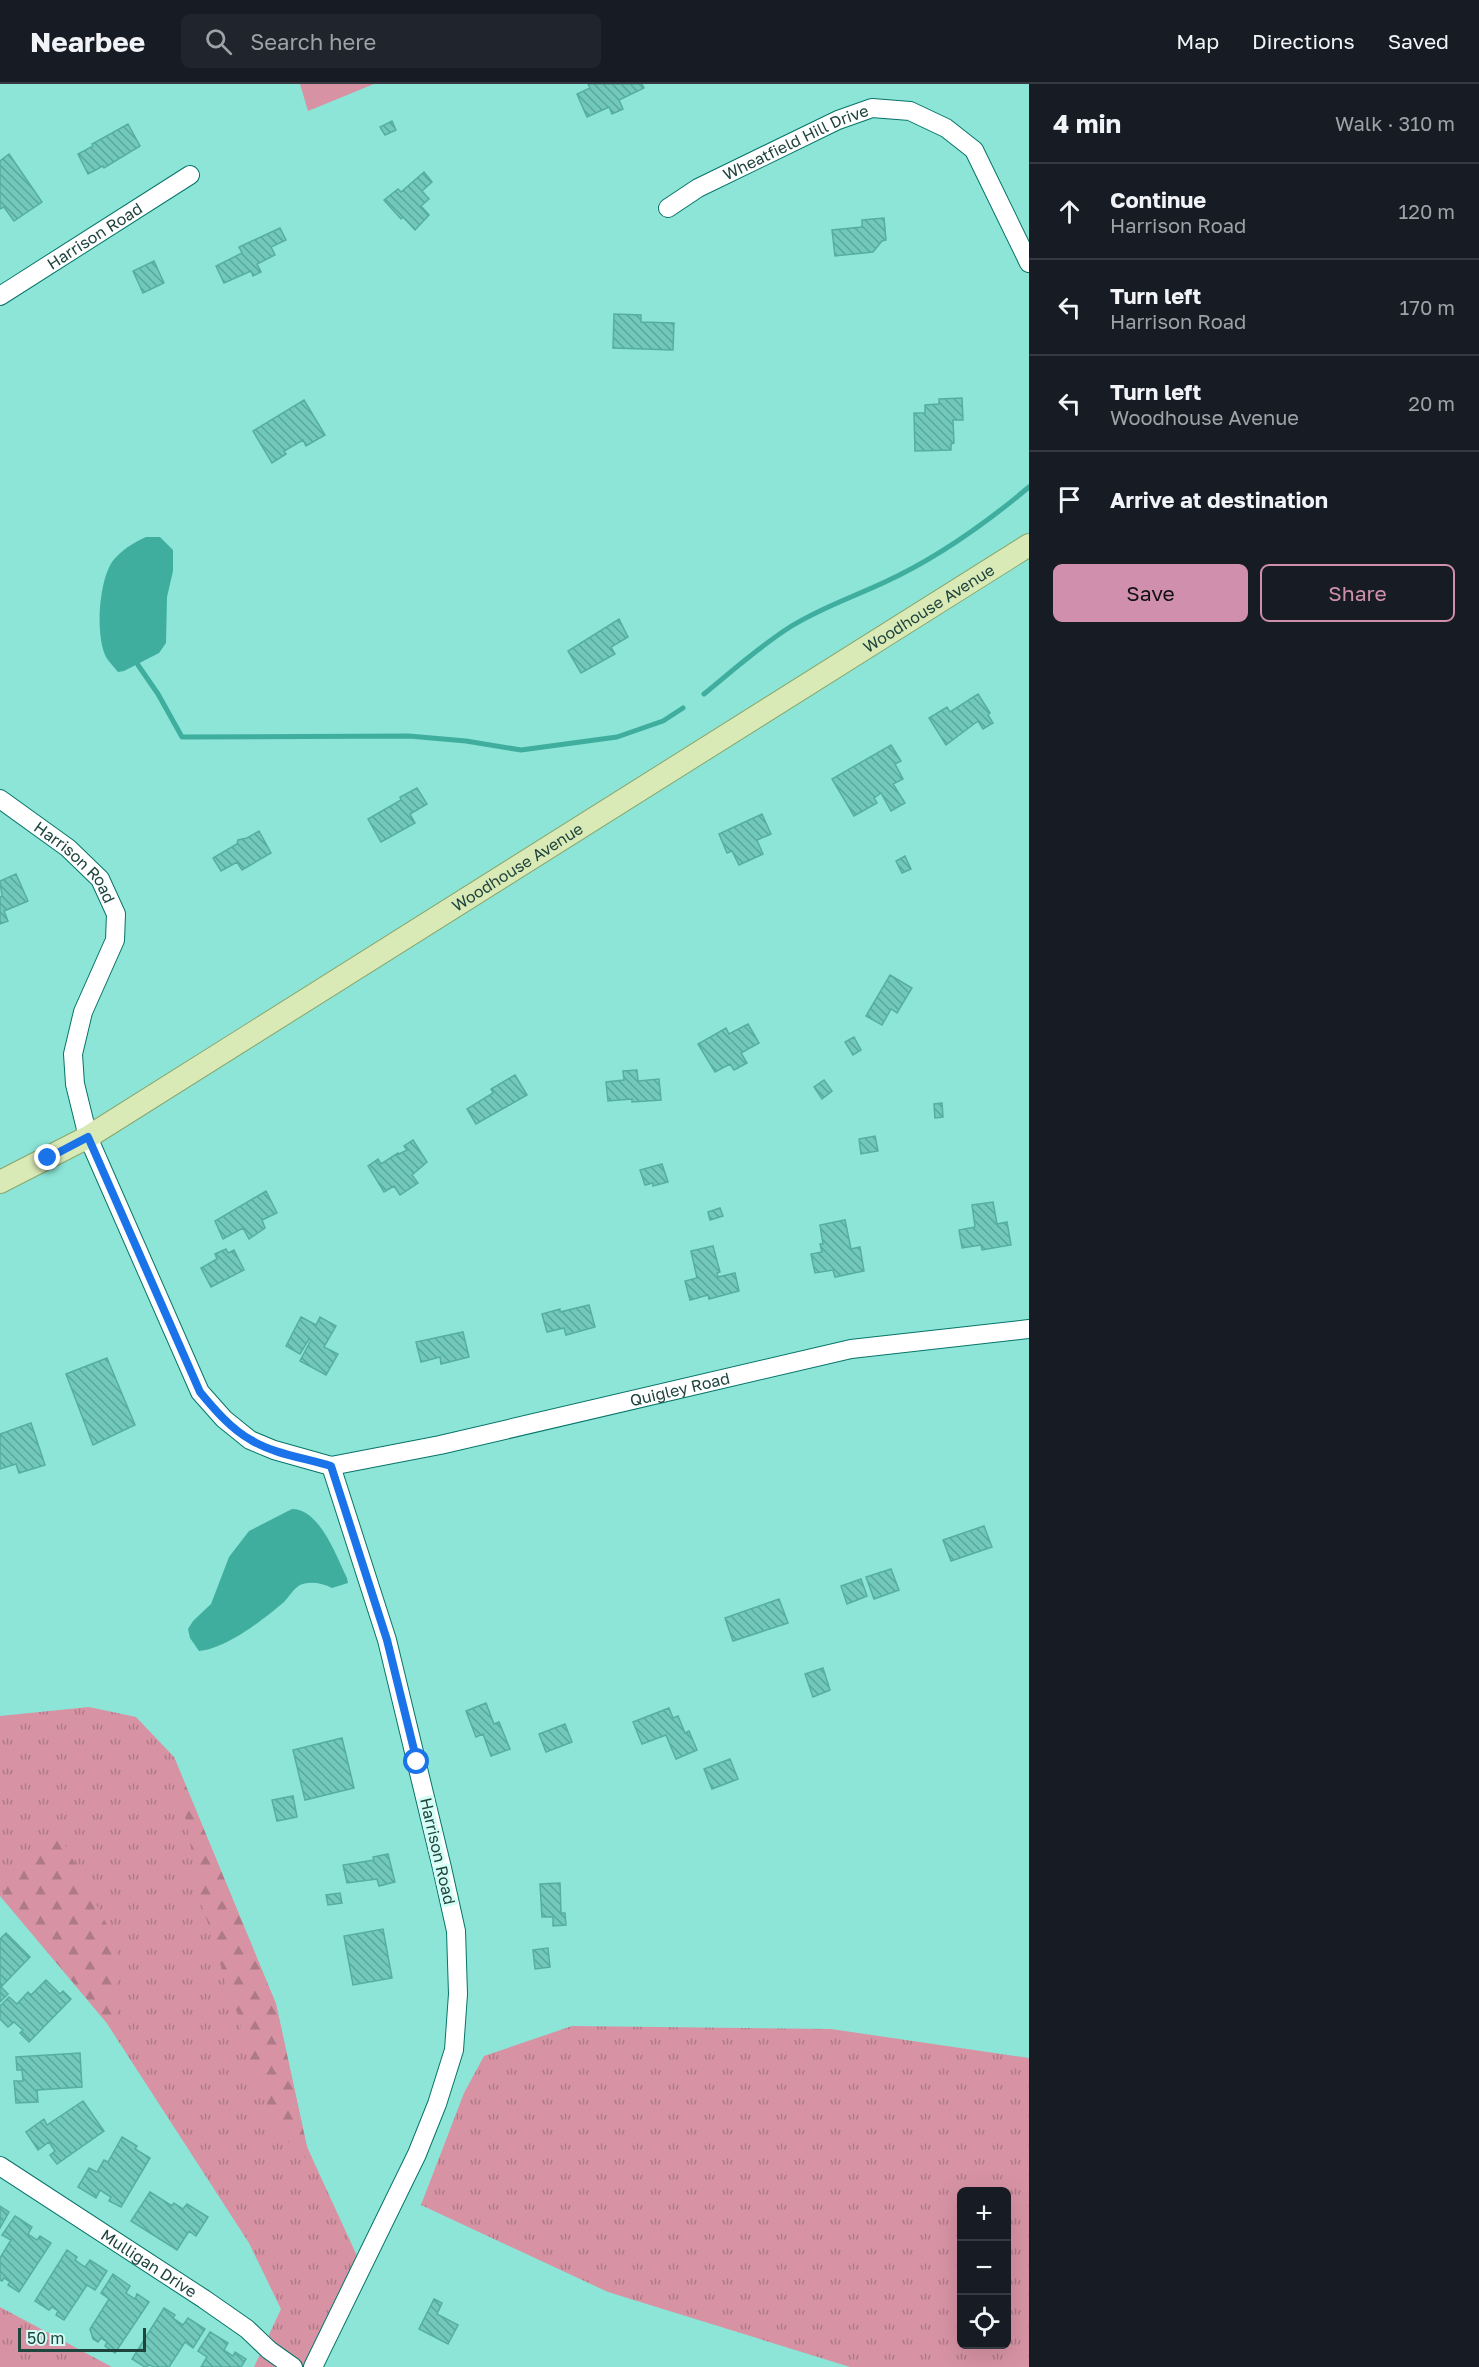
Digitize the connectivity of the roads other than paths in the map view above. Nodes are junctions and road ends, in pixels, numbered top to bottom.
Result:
1 (190, 175) dead end
2 (668, 208) dead end
3 (1029, 263) edge
4 (0, 296) edge
5 (1029, 545) edge
6 (0, 800) edge
7 (88, 1137) junction
8 (0, 1182) edge
9 (1029, 1329) edge
10 (331, 1466) junction
11 (0, 2166) edge
12 (293, 2367) edge
13 (313, 2367) edge

1 - 4 street, Harrison Road
2 - 3 street, Wheatfield Hill Drive
5 - 7 main road, Woodhouse Avenue
6 - 7 street, Harrison Road
7 - 8 main road, Woodhouse Avenue
7 - 10 street, Harrison Road
9 - 10 street, Quigley Road
10 - 13 street, Harrison Road
11 - 12 street, Mulligan Drive

